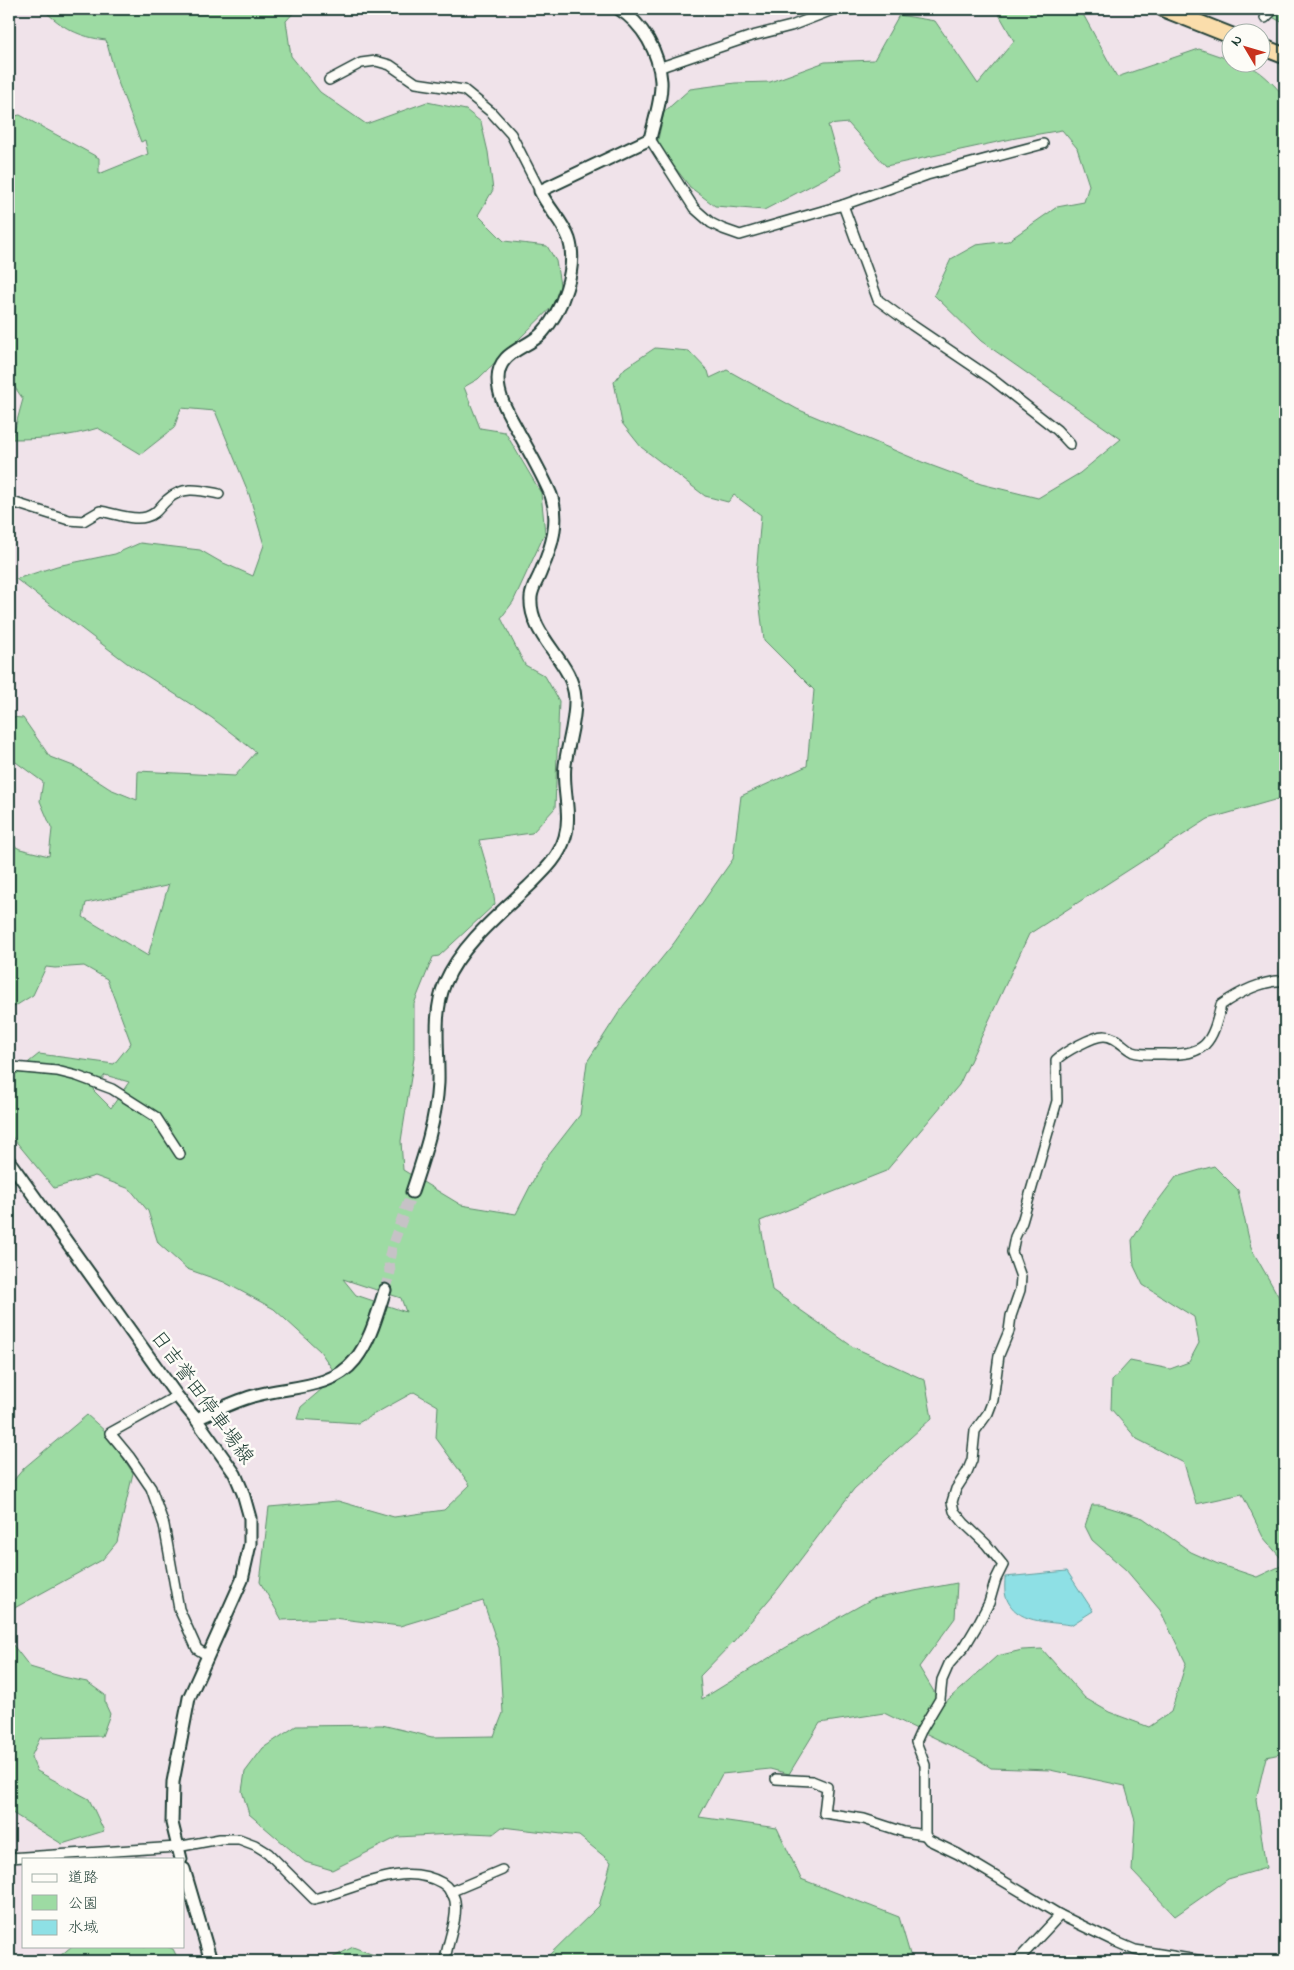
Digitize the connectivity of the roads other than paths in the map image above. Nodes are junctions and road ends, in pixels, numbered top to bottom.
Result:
1 (619, 9) edge
2 (835, 9) edge
3 (1164, 9) edge
4 (1274, 9) edge
5 (1264, 18) dead end
6 (1222, 32) edge
7 (1272, 51) edge
8 (1285, 56) edge
9 (658, 68) junction
10 (330, 80) dead end
11 (650, 139) junction
12 (1043, 144) dead end
13 (540, 191) junction
14 (843, 205) junction
15 (1070, 444) dead end
16 (219, 494) dead end
17 (9, 500) edge
18 (1285, 981) edge
19 (9, 1068) edge
20 (180, 1154) dead end
21 (9, 1161) edge
22 (412, 1192) tunnel mouth
23 (385, 1290) tunnel mouth
24 (176, 1396) junction
25 (196, 1419) junction
26 (208, 1656) junction
27 (776, 1779) dead end
28 (925, 1835) junction
29 (177, 1847) junction
30 (9, 1858) edge
31 (181, 1858) edge
32 (502, 1870) dead end
33 (185, 1872) edge
34 (450, 1892) junction
35 (1060, 1916) junction
36 (212, 1961) edge
37 (445, 1961) edge
38 (1017, 1961) edge
39 (1203, 1961) edge

1 - 9 street
2 - 9 street
3 - 6 highway
4 - 5 street
7 - 8 highway
9 - 11 street
10 - 13 street
11 - 13 street
11 - 14 street
12 - 14 street
13 - 22 street
14 - 15 street
16 - 17 street
18 - 28 street
19 - 20 street
21 - 24 street, 日吉誉田停車場線
23 - 25 street
24 - 25 street, 日吉誉田停車場線
24 - 26 street
25 - 26 street, 日吉誉田停車場線
26 - 29 street, 日吉誉田停車場線
27 - 28 street
28 - 35 street
29 - 30 street
29 - 31 street, 日吉誉田停車場線
29 - 34 street
32 - 34 street
33 - 36 street
34 - 37 street
35 - 38 street
35 - 39 street

